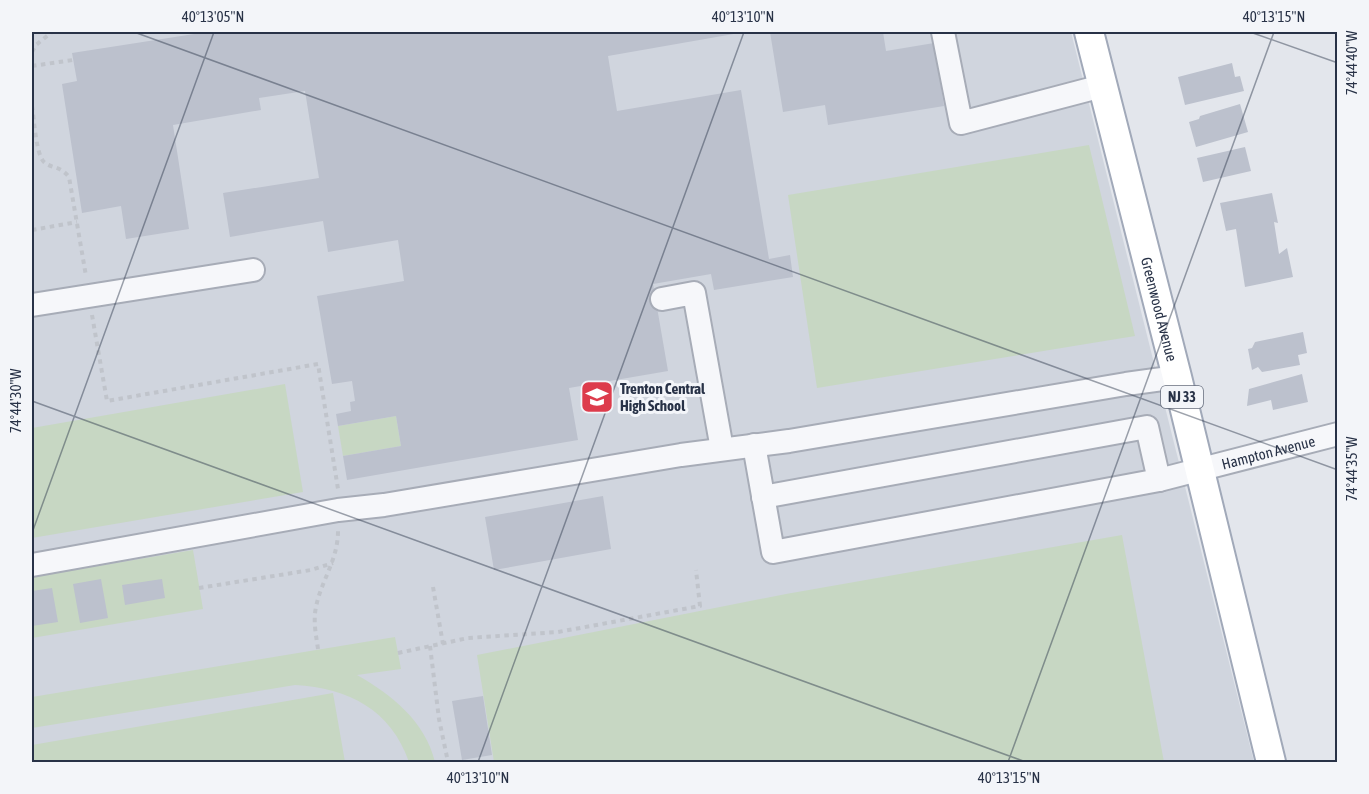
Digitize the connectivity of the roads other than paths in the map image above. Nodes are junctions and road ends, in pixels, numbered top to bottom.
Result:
1 (943, 32) edge
2 (1089, 32) edge
3 (1102, 86) junction
4 (254, 270) dead end
5 (662, 299) dead end
6 (32, 305) edge
7 (1177, 377) junction
8 (1338, 434) edge
9 (754, 445) junction
10 (722, 449) junction
11 (1199, 469) junction
12 (1159, 480) junction
13 (763, 497) junction
14 (32, 565) edge
15 (1272, 762) edge

1 - 3 street
2 - 3 main road, Greenwood Avenue / NJ 33
3 - 7 main road, Greenwood Avenue / NJ 33
4 - 6 street
5 - 10 street
7 - 9 street
7 - 11 main road, Greenwood Avenue / NJ 33
8 - 11 street, Hampton Avenue
9 - 10 street
9 - 13 street
10 - 14 street
11 - 12 street, Hampton Avenue
11 - 15 main road, Greenwood Avenue / NJ 33
12 - 13 street
12 - 13 street, Hampton Avenue

